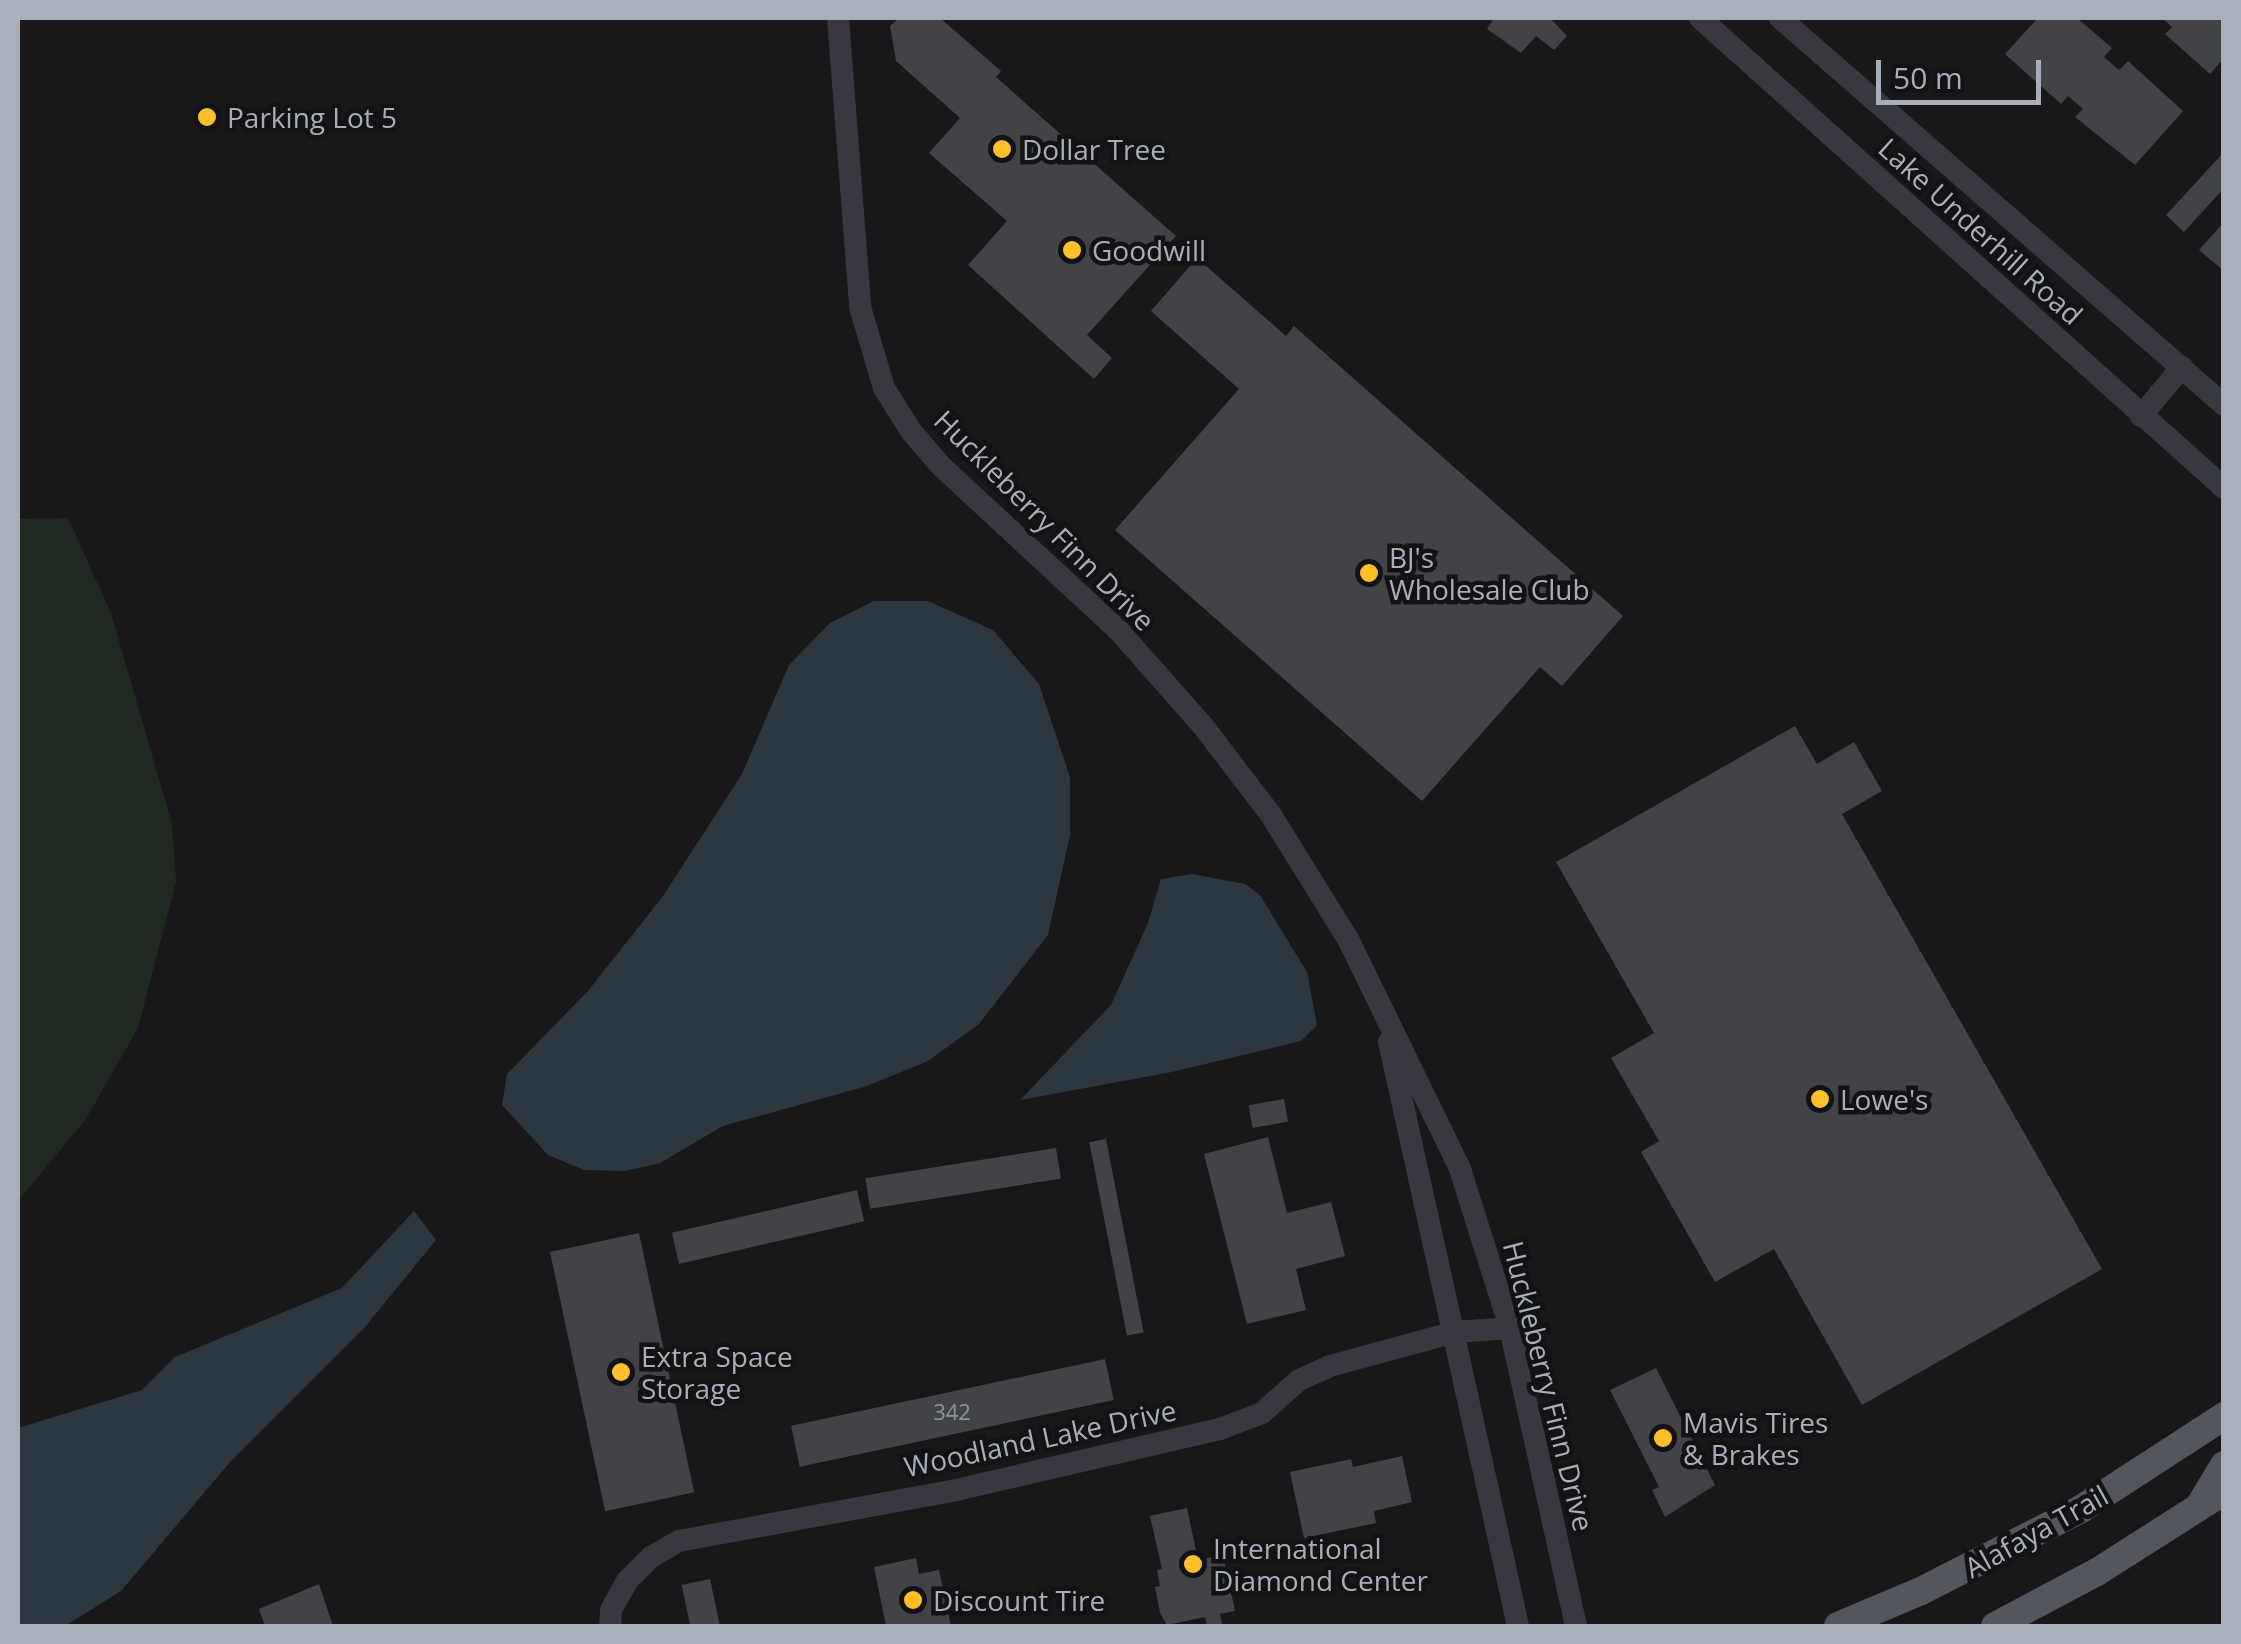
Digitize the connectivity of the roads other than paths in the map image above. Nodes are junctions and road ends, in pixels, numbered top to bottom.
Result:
1 (838, 18) edge
2 (1700, 18) edge
3 (1780, 18) edge
4 (2182, 367) junction
5 (2224, 405) edge
6 (2141, 416) junction
7 (2224, 488) edge
8 (1379, 1000) junction
9 (1510, 1328) junction
10 (1455, 1332) junction
11 (2224, 1416) edge
12 (2224, 1464) edge
13 (2224, 1491) edge
14 (2199, 1506) junction
15 (610, 1626) edge
16 (1518, 1626) edge
17 (1576, 1626) edge
18 (1838, 1626) edge
19 (1995, 1626) edge

1 - 8 street, Huckleberry Finn Drive
2 - 6 street, Lake Underhill Road
3 - 4 street, Lake Underhill Road
4 - 5 street, Lake Underhill Road
4 - 6 street
6 - 7 street, Lake Underhill Road
8 - 9 street, Huckleberry Finn Drive
8 - 10 street, Huckleberry Finn Drive
9 - 10 street, Woodland Lake Drive
9 - 17 street, Huckleberry Finn Drive
10 - 15 street, Woodland Lake Drive
10 - 16 street, Huckleberry Finn Drive
11 - 18 main road, Alafaya Trail
12 - 14 main road
13 - 14 main road
14 - 19 main road

